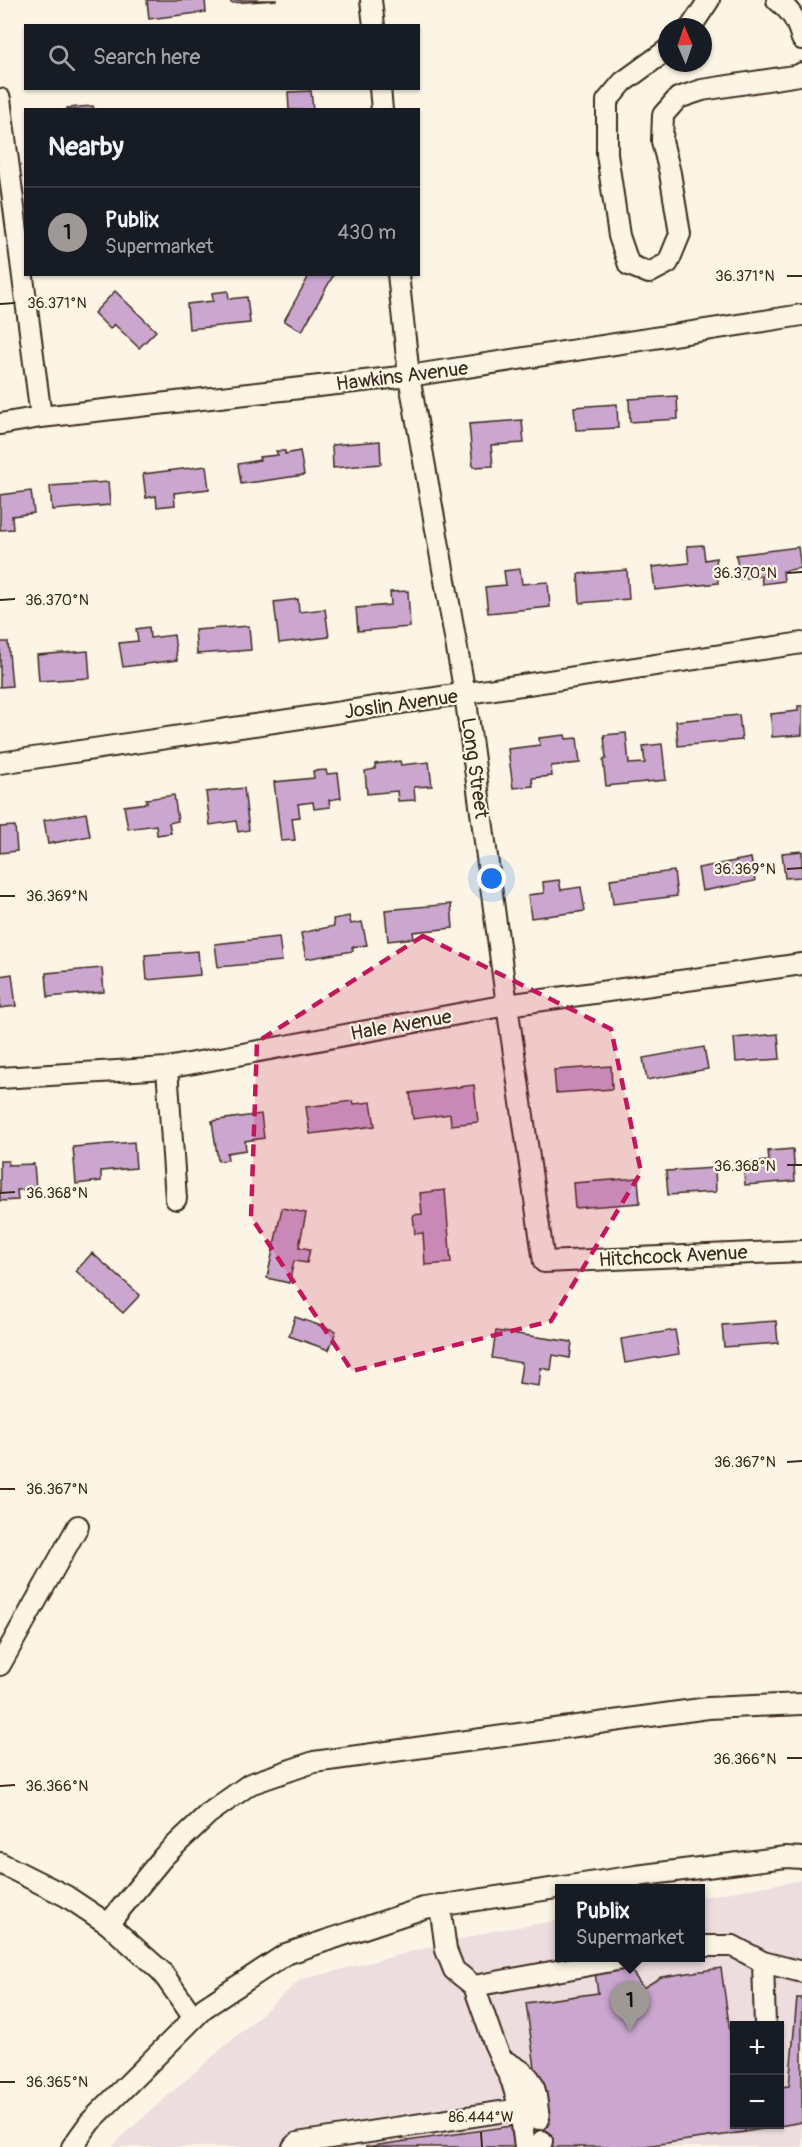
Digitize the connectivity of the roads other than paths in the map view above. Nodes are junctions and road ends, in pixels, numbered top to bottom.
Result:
1 (371, 0) edge
2 (709, 0) edge
3 (777, 0) edge
4 (697, 18) edge
5 (374, 24) edge
6 (802, 39) edge
7 (658, 57) edge
8 (802, 73) edge
9 (380, 90) edge
10 (0, 99) edge
11 (382, 108) edge
12 (398, 276) edge
13 (802, 315) edge
14 (409, 376) junction
15 (41, 417) junction
16 (0, 424) edge
17 (802, 643) edge
18 (465, 694) junction
19 (0, 763) edge
20 (802, 964) edge
21 (507, 1005) junction
22 (167, 1068) junction
23 (0, 1078) edge
24 (176, 1199) dead end
25 (802, 1251) edge
26 (544, 1262) joint
27 (78, 1526) dead end
28 (0, 1665) edge
29 (802, 1704) edge
30 (802, 1858) edge
31 (0, 1863) edge
32 (582, 1884) edge
33 (555, 1888) edge
34 (440, 1905) junction
35 (108, 1924) junction
36 (705, 1946) edge
37 (606, 1962) edge
38 (763, 1962) junction
39 (802, 1972) edge
40 (474, 1986) junction
41 (194, 2018) junction
42 (765, 2021) edge
43 (501, 2059) junction
44 (520, 2109) junction
45 (539, 2119) dead end
46 (536, 2145) edge
47 (72, 2147) edge
48 (293, 2147) edge

1 - 5 street
2 - 4 street
3 - 6 street
7 - 8 street
9 - 11 street
10 - 15 street
12 - 14 street, Long Street
13 - 14 street, Hawkins Avenue
14 - 15 street, Hawkins Avenue
14 - 18 street, Long Street
15 - 16 street, Hawkins Avenue
17 - 18 street, Joslin Avenue
18 - 19 street, Joslin Avenue
18 - 21 street, Long Street
20 - 21 street, Hale Avenue
21 - 22 street, Hale Avenue
21 - 26 street, Long Street
22 - 23 street, Hale Avenue
22 - 24 street
25 - 26 street, Hitchcock Avenue
27 - 28 street
29 - 35 street
30 - 32 street
31 - 35 street
33 - 34 street
34 - 40 street
34 - 41 street
35 - 41 street
36 - 38 street
37 - 40 street
38 - 39 street
38 - 42 street
40 - 43 street
41 - 47 street
43 - 44 street
43 - 45 street
44 - 46 street
44 - 48 street

